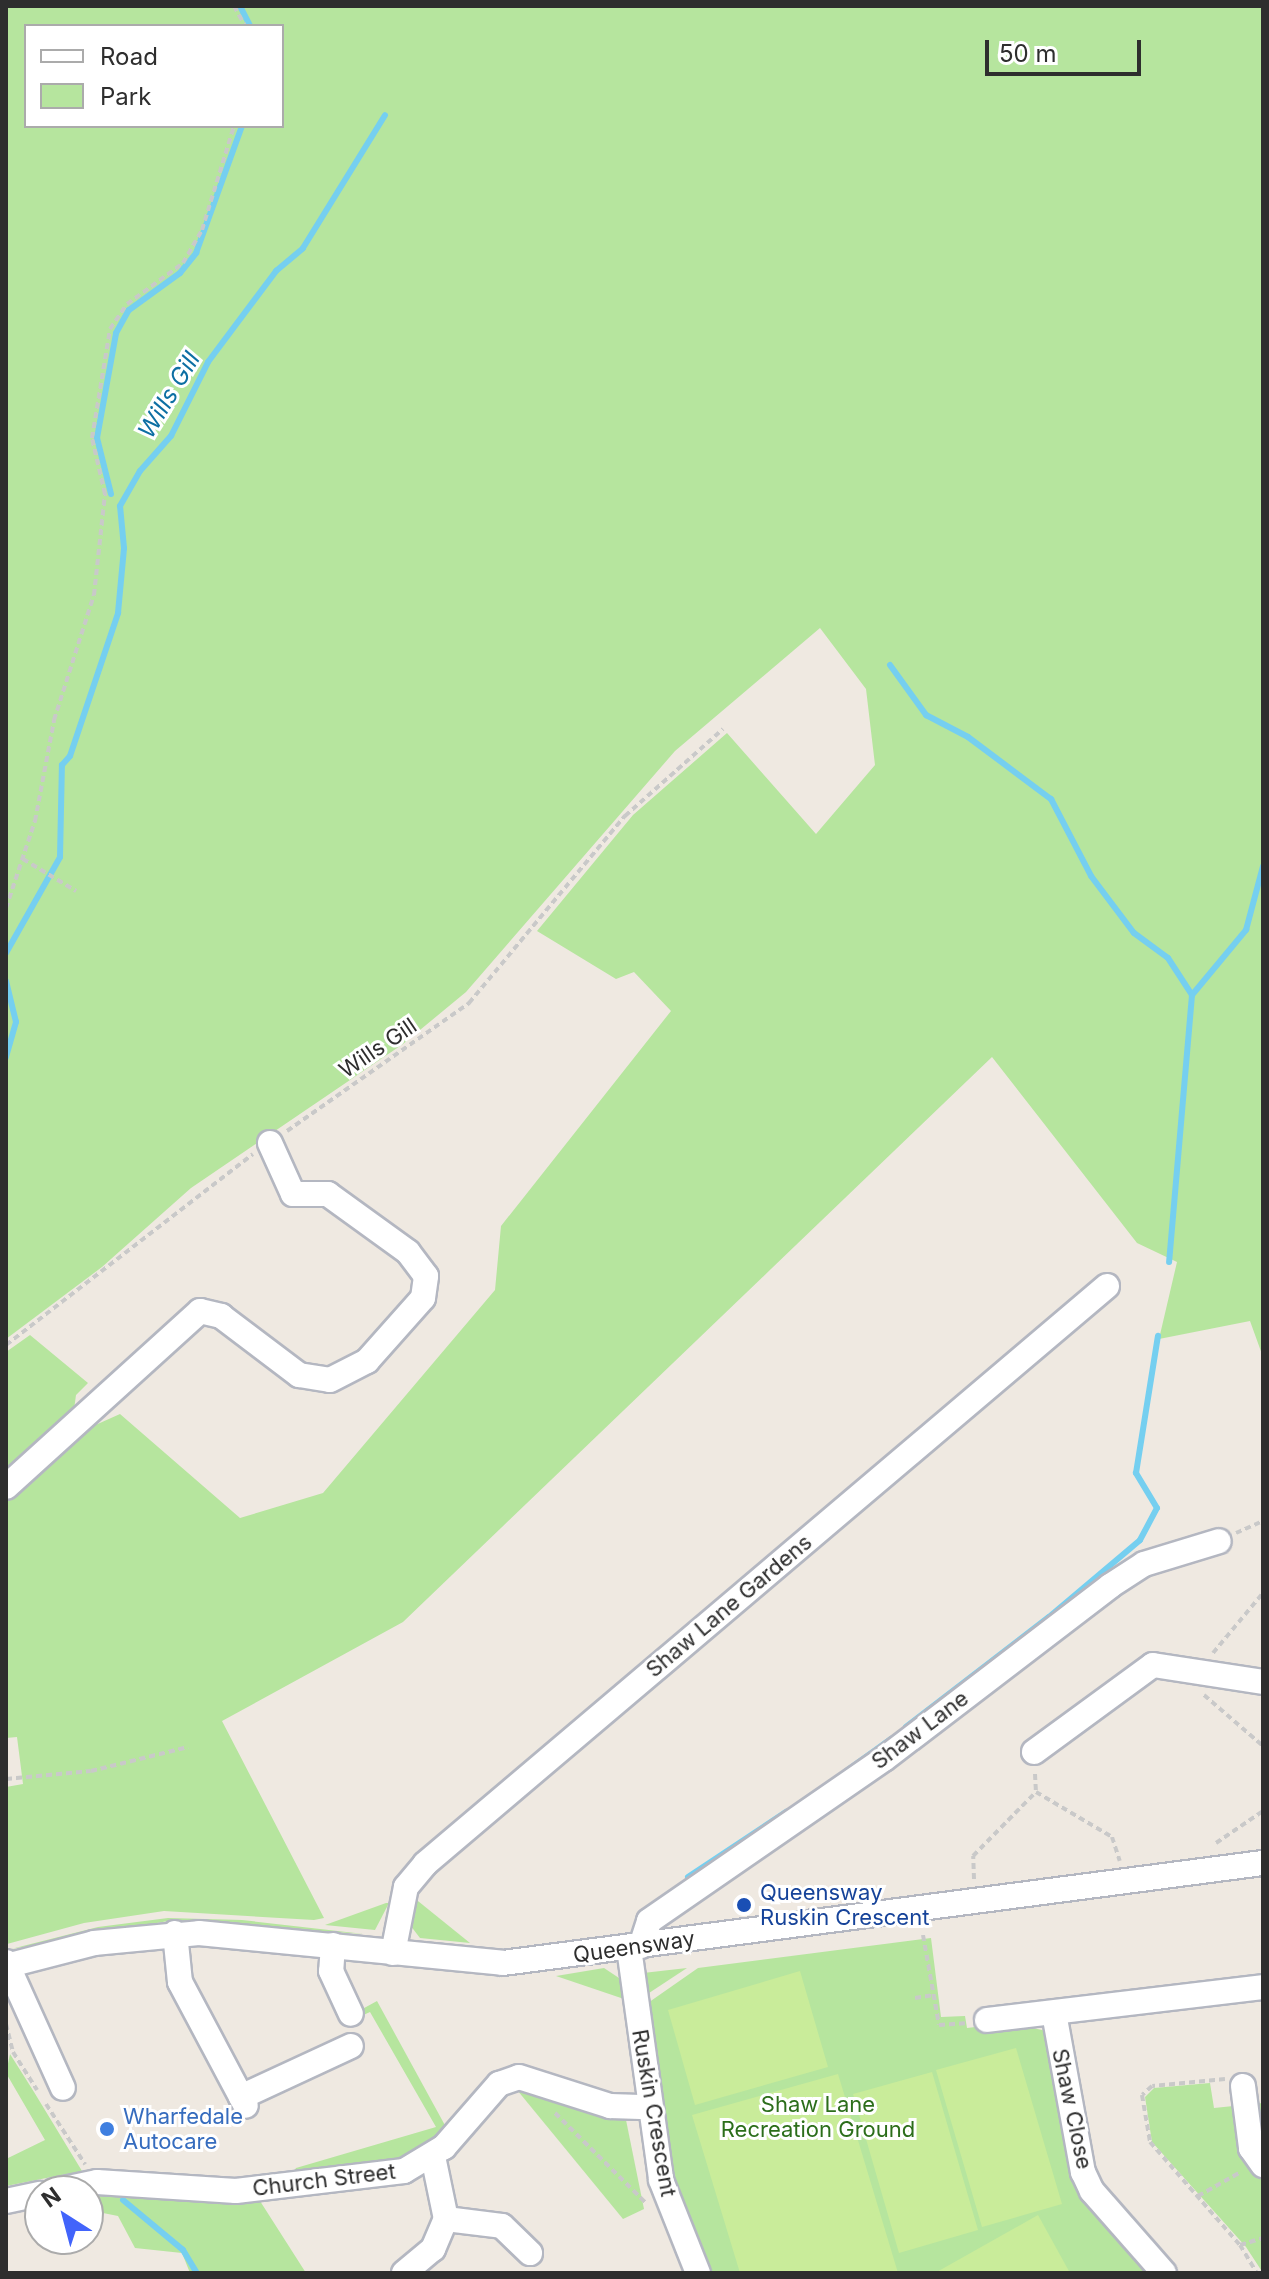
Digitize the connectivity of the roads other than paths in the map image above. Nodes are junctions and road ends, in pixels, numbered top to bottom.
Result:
1 (270, 1143) road end
2 (1107, 1286) dead end
3 (6, 1487) edge
4 (1219, 1541) dead end
5 (1263, 1682) edge
6 (1034, 1752) dead end
7 (1263, 1863) edge
8 (175, 1933) junction
9 (333, 1945) junction
10 (635, 1947) junction
11 (393, 1953) junction
12 (6, 1965) edge
13 (1263, 1987) edge
14 (1054, 2013) junction
15 (351, 2014) dead end
16 (987, 2020) road end
17 (351, 2046) dead end
18 (1235, 2082) road end
19 (63, 2088) dead end
20 (648, 2107) junction
21 (433, 2156) junction
22 (1261, 2164) edge
23 (104, 2182) edge
24 (446, 2219) junction
25 (530, 2253) dead end
26 (404, 2273) edge
27 (698, 2273) edge
28 (1164, 2273) edge

1 - 3 street
2 - 11 street, Shaw Lane Gardens
4 - 10 street, Shaw Lane
5 - 6 street
7 - 10 street, Queensway
8 - 9 street, Queensway
8 - 12 street, Queensway
8 - 17 street
9 - 11 street, Queensway
9 - 15 street
10 - 11 street, Queensway
10 - 20 street, Ruskin Crescent
12 - 19 street
13 - 14 street
14 - 16 street
14 - 28 street, Shaw Close
18 - 22 street
20 - 21 street, Church Street
20 - 27 street, Ruskin Crescent
21 - 23 street, Church Street
21 - 24 street
24 - 25 street
24 - 26 street

